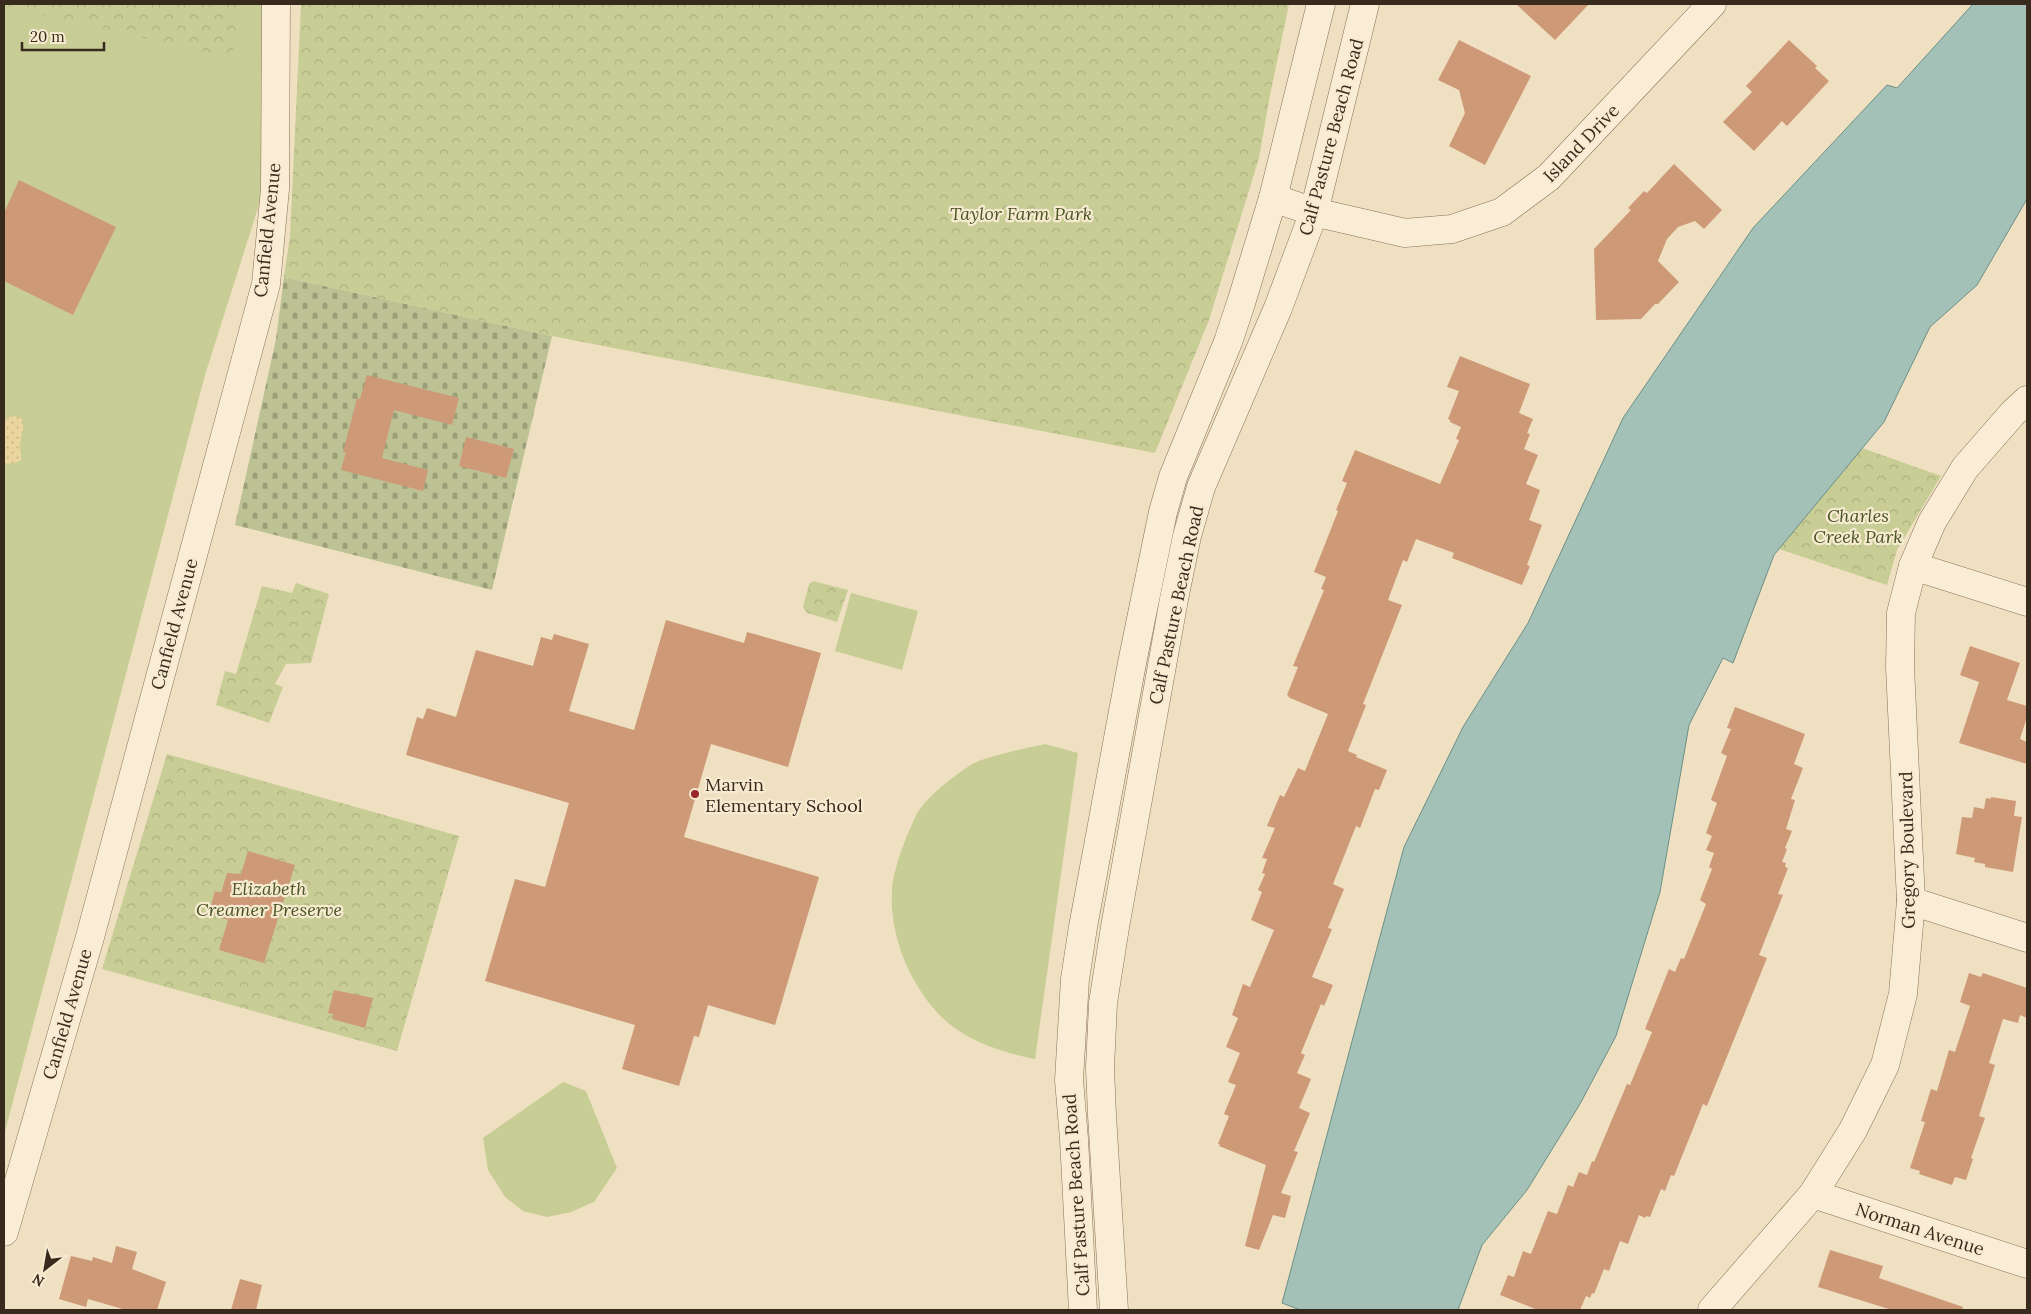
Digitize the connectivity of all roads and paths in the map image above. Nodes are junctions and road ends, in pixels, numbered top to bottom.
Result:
1 (276, 4) edge
2 (1321, 4) edge
3 (1365, 4) edge
4 (1712, 4) edge
5 (1273, 198) junction
6 (1314, 212) junction
7 (2027, 400) edge
8 (1913, 566) junction
9 (2027, 602) edge
10 (1911, 901) junction
11 (2027, 938) edge
12 (1069, 1080) junction
13 (1101, 1080) junction
14 (1812, 1194) junction
15 (4, 1232) edge
16 (2027, 1264) edge
17 (1083, 1310) edge
18 (1114, 1310) edge
19 (1712, 1310) edge

1 - 15 street, Canfield Avenue
2 - 5 street, Calf Pasture Beach Road
3 - 6 street, Calf Pasture Beach Road
4 - 6 street, Island Drive
5 - 6 street, Island Drive
5 - 12 street, Calf Pasture Beach Road
6 - 13 street, Calf Pasture Beach Road
7 - 8 street, Gregory Boulevard
8 - 9 street
8 - 10 street, Gregory Boulevard
10 - 11 street
10 - 14 street, Gregory Boulevard
12 - 13 street, Calf Pasture Beach Road
12 - 17 street, Calf Pasture Beach Road
13 - 18 street, Calf Pasture Beach Road
14 - 16 street, Norman Avenue
14 - 19 street, Gregory Boulevard

